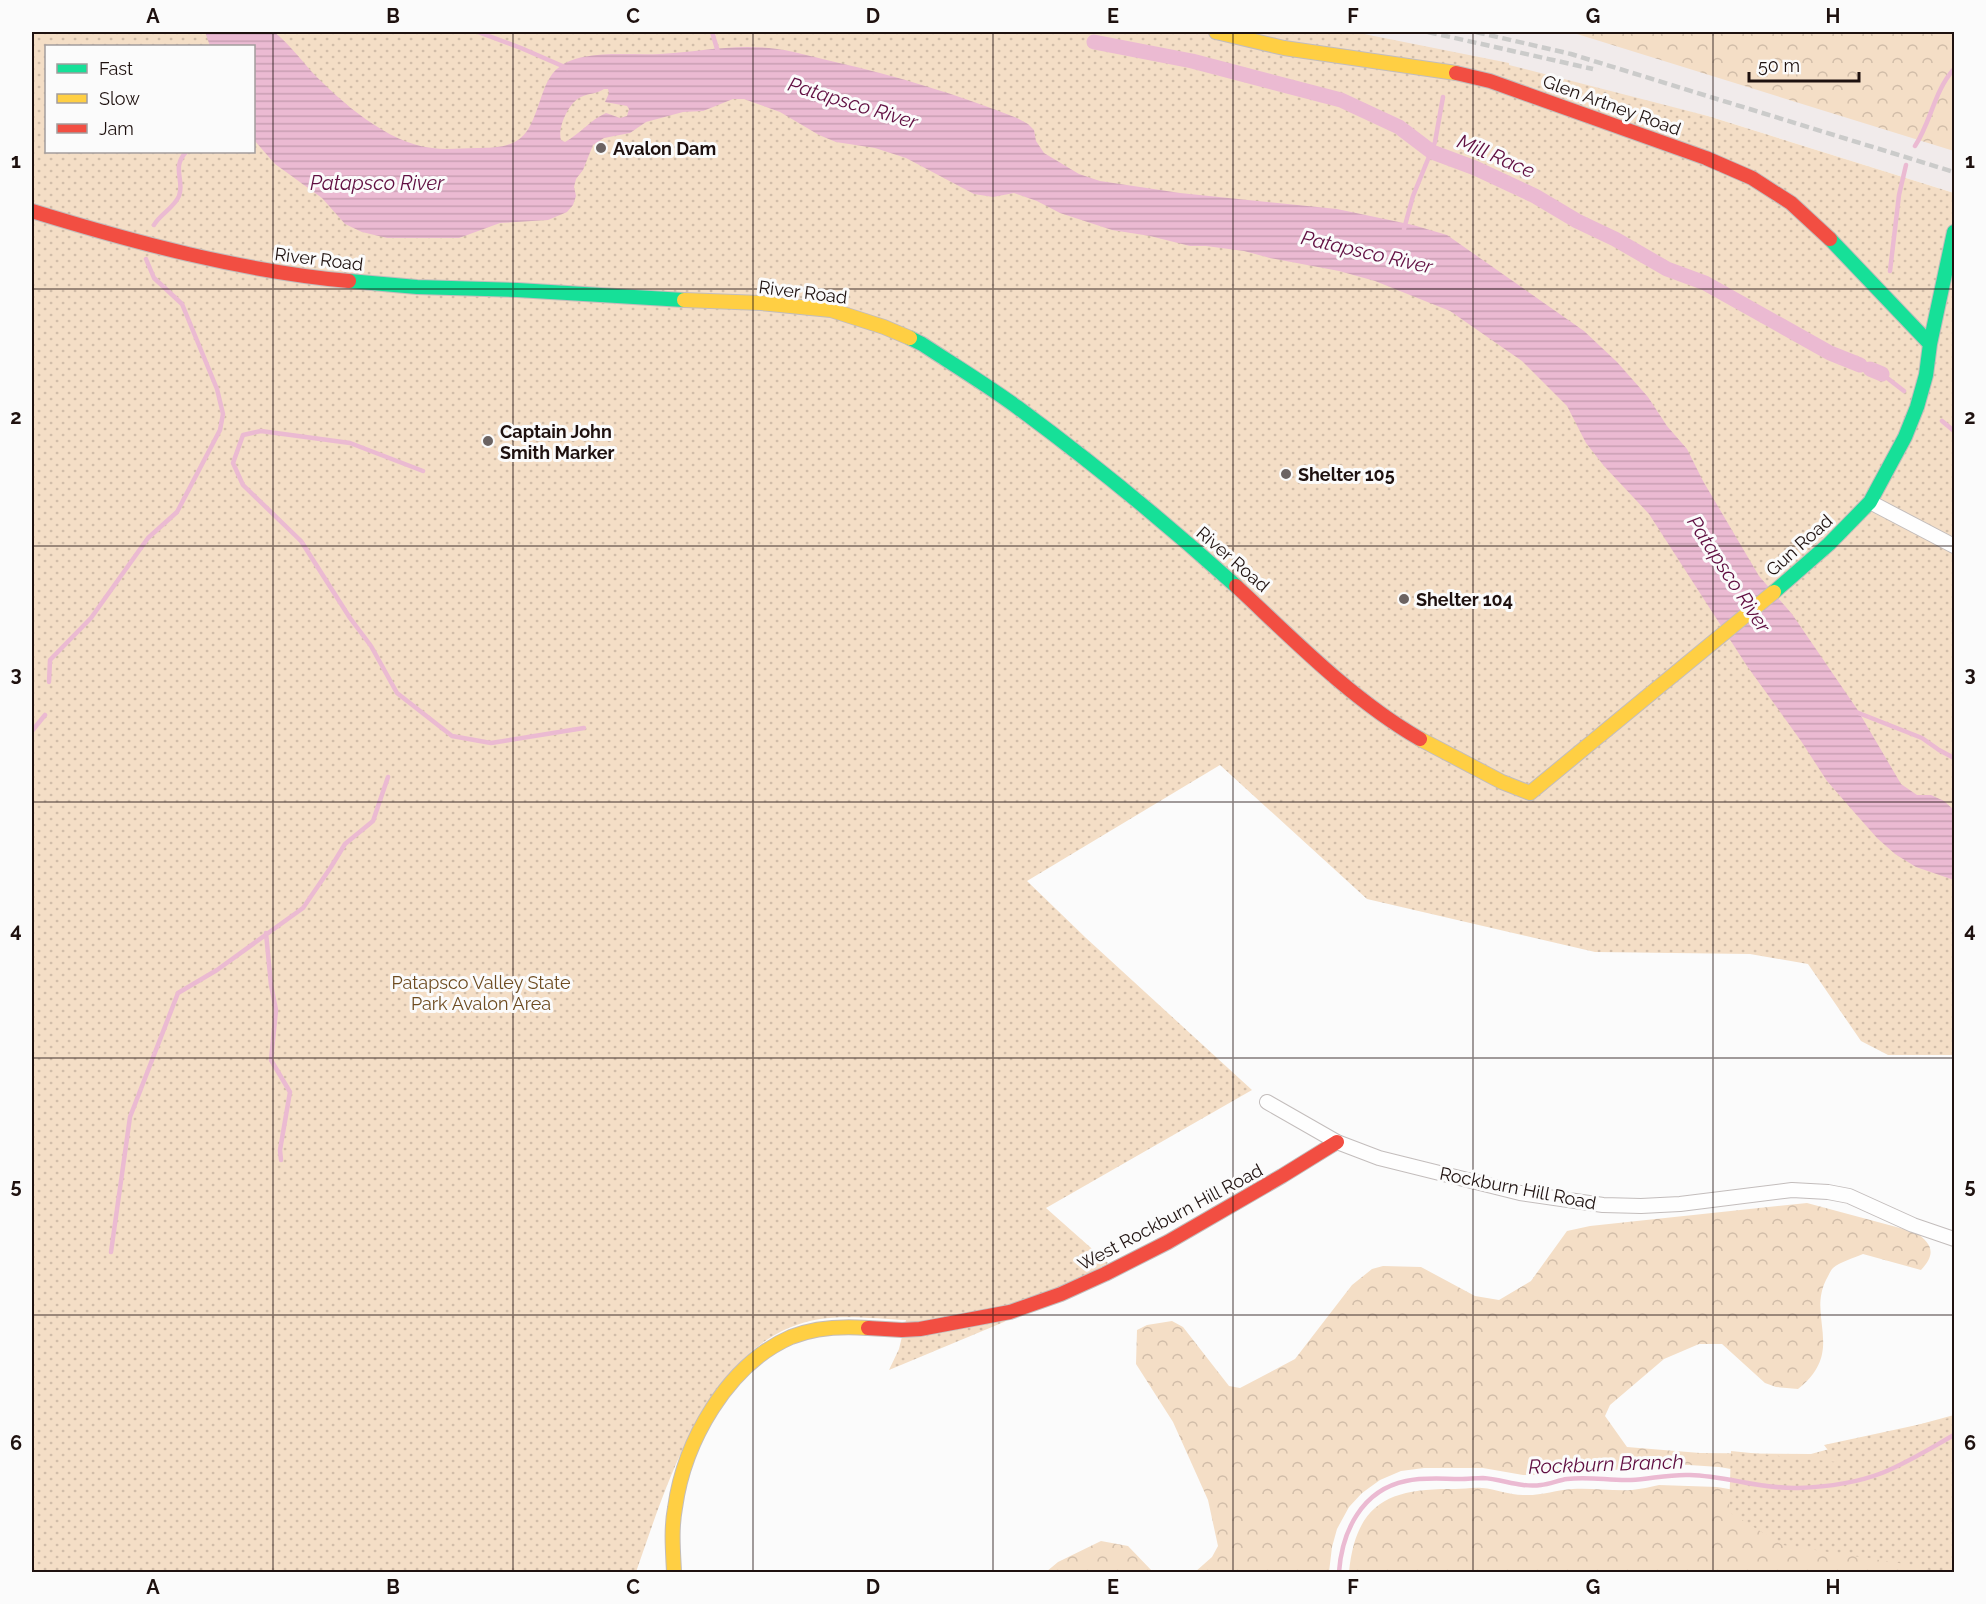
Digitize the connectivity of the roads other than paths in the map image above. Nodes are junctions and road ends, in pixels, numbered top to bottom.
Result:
1 (1216, 32) edge
2 (32, 211) edge
3 (1954, 232) edge
4 (1930, 344) junction
5 (1870, 502) junction
6 (1954, 546) edge
7 (1530, 794) joint
8 (1267, 1102) dead end
9 (1337, 1142) junction
10 (1954, 1239) edge
11 (674, 1572) edge

1 - 4 street, Glen Artney Road
2 - 7 street, River Road
3 - 4 street, Gun Road
4 - 5 street, Gun Road
5 - 6 street
5 - 7 street, Gun Road
8 - 9 street, Rockburn Hill Road
9 - 10 street, Rockburn Hill Road
9 - 11 street, West Rockburn Hill Road

